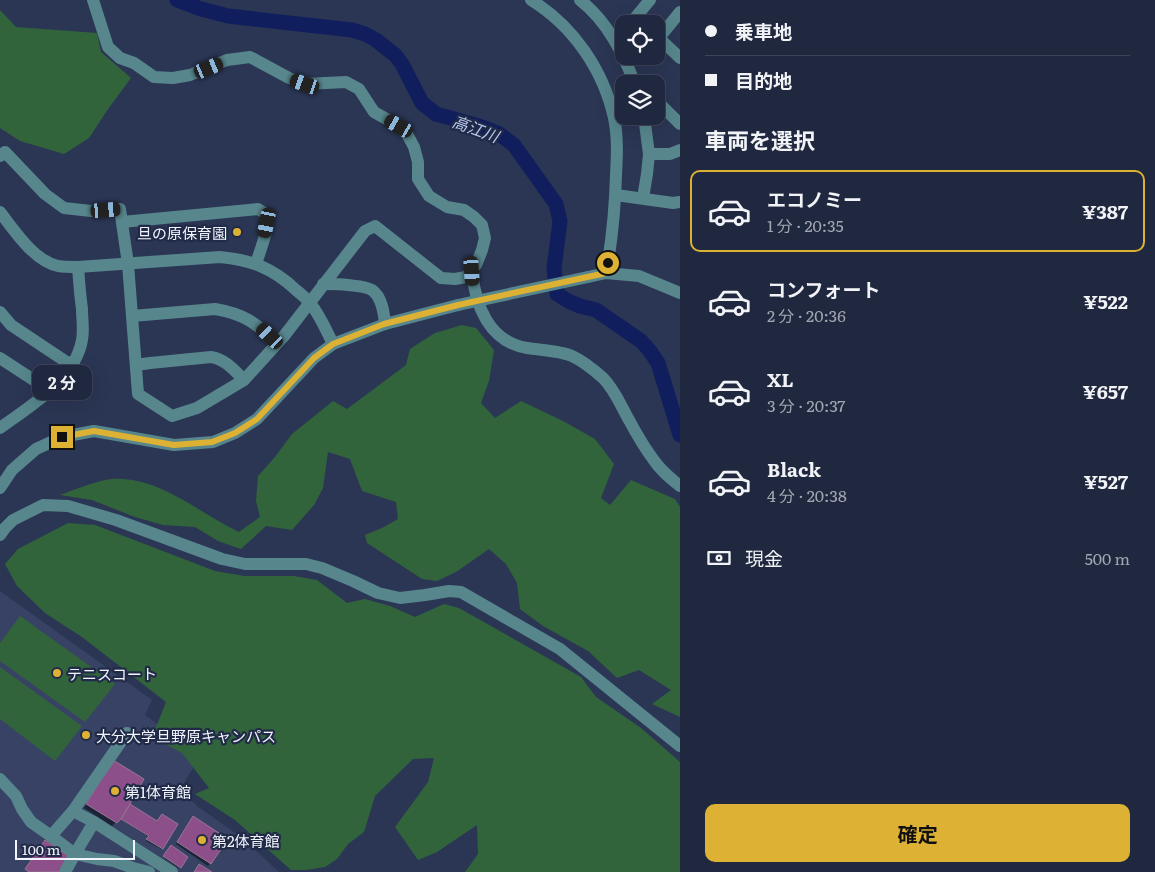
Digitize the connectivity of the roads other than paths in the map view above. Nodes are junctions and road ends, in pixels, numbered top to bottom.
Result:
1 (93, 0) edge
2 (530, 0) edge
3 (650, 0) edge
4 (585, 1) edge
5 (680, 12) edge
6 (638, 15) edge
7 (613, 38) joint
8 (680, 58) edge
9 (631, 75) edge
10 (665, 109) edge
11 (680, 124) edge
12 (645, 125) edge
13 (680, 150) edge
14 (649, 154) junction
15 (0, 156) edge
16 (616, 195) junction
17 (643, 198) junction
18 (680, 202) edge
19 (0, 212) edge
20 (122, 222) junction
21 (128, 264) junction
22 (256, 264) junction
23 (78, 267) junction
24 (472, 271) junction
25 (606, 273) junction
26 (324, 284) junction
27 (680, 293) edge
28 (310, 302) junction
29 (0, 312) edge
30 (132, 316) junction
31 (384, 324) junction
32 (277, 342) junction
33 (333, 344) junction
34 (0, 358) edge
35 (72, 364) junction
36 (136, 365) junction
37 (244, 380) junction
38 (49, 390) junction
39 (2, 423) edge
40 (680, 486) edge
41 (0, 488) edge
42 (0, 535) edge
43 (127, 734) dead end
44 (680, 746) edge
45 (0, 778) edge
46 (72, 811) junction
47 (94, 822) junction
48 (51, 836) junction
49 (75, 854) junction
50 (65, 872) edge
51 (149, 872) edge
52 (172, 872) edge

1 - 24 street
2 - 16 street
3 - 6 street
4 - 7 street
5 - 8 street
7 - 9 street
10 - 11 street
12 - 14 street
13 - 14 street
14 - 17 street
15 - 20 street
16 - 17 street
16 - 25 street
17 - 18 street
19 - 23 street
20 - 21 street
20 - 22 street
21 - 22 street
21 - 23 street
21 - 30 street
22 - 28 street
23 - 35 street
24 - 26 street
24 - 40 street
25 - 27 street
25 - 31 street, bridge
26 - 28 street
26 - 31 street
28 - 32 street
28 - 33 street
29 - 35 street
30 - 32 street
30 - 36 street
31 - 33 street
32 - 37 street
33 - 41 street
34 - 38 street
35 - 38 street
36 - 37 street
36 - 37 street
38 - 39 street
42 - 44 street
43 - 46 street
45 - 48 street
46 - 47 street
46 - 48 street
47 - 49 street
47 - 52 street
48 - 49 street
49 - 50 street
49 - 51 street

